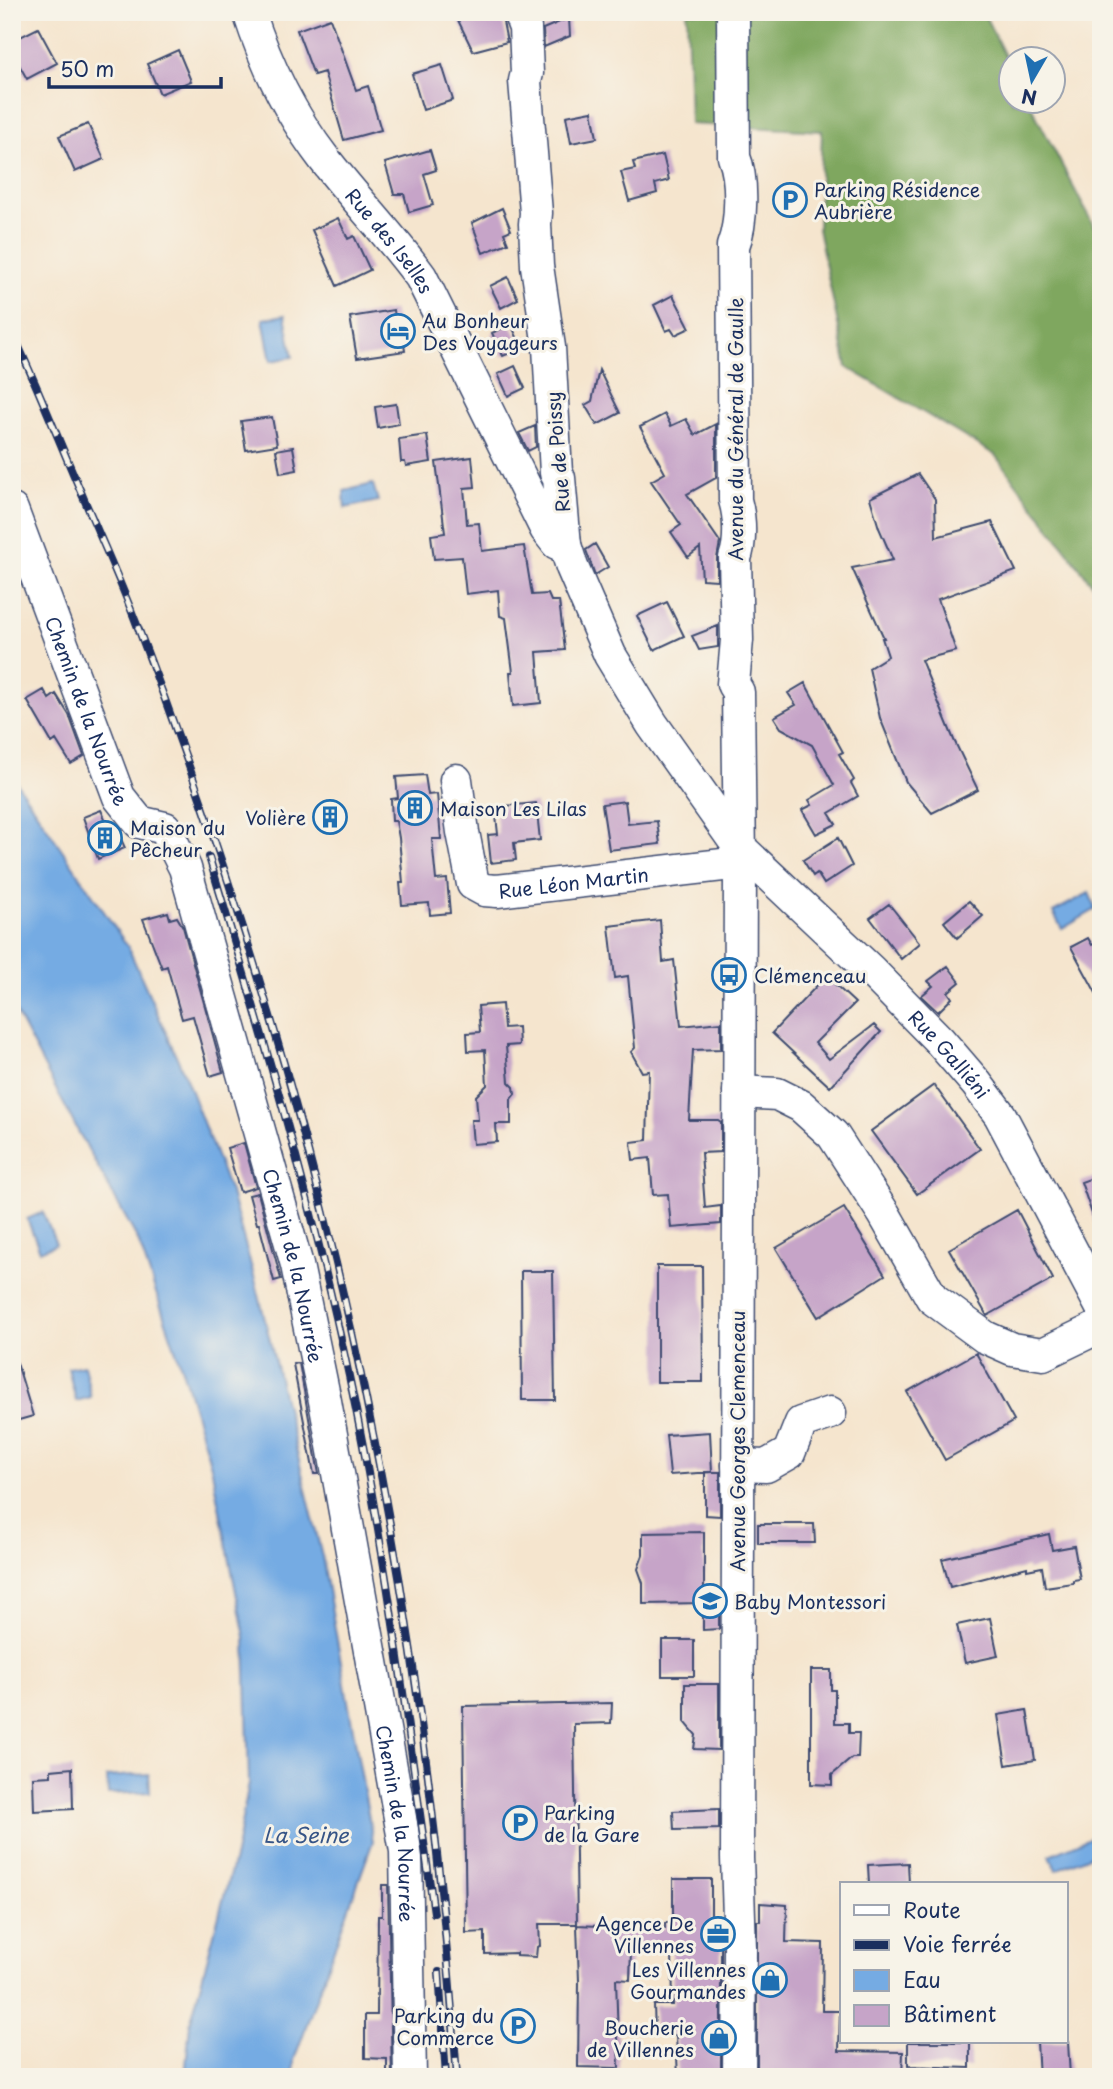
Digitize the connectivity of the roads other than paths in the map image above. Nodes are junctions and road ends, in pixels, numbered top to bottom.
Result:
1 (249, 12) edge
2 (519, 12) edge
3 (733, 12) edge
4 (12, 510) edge
5 (565, 545) junction
6 (456, 780) dead end
7 (740, 855) junction
8 (739, 1092) junction
9 (1101, 1306) edge
10 (1101, 1326) edge
11 (830, 1413) dead end
12 (738, 1465) junction
13 (410, 2077) edge
14 (738, 2077) edge

1 - 5 street, Rue des Iselles
2 - 5 street, Rue de Poissy
3 - 7 street, Avenue du Général de Gaulle
4 - 13 street, Chemin de la Nourrée
5 - 7 street, Rue de Poissy
6 - 7 street, Rue Léon Martin
7 - 8 street, Avenue Georges Clemenceau
7 - 9 street, Rue Galliéni
8 - 10 street
8 - 12 street, Avenue Georges Clemenceau
11 - 12 street
12 - 14 street, Avenue Georges Clemenceau

